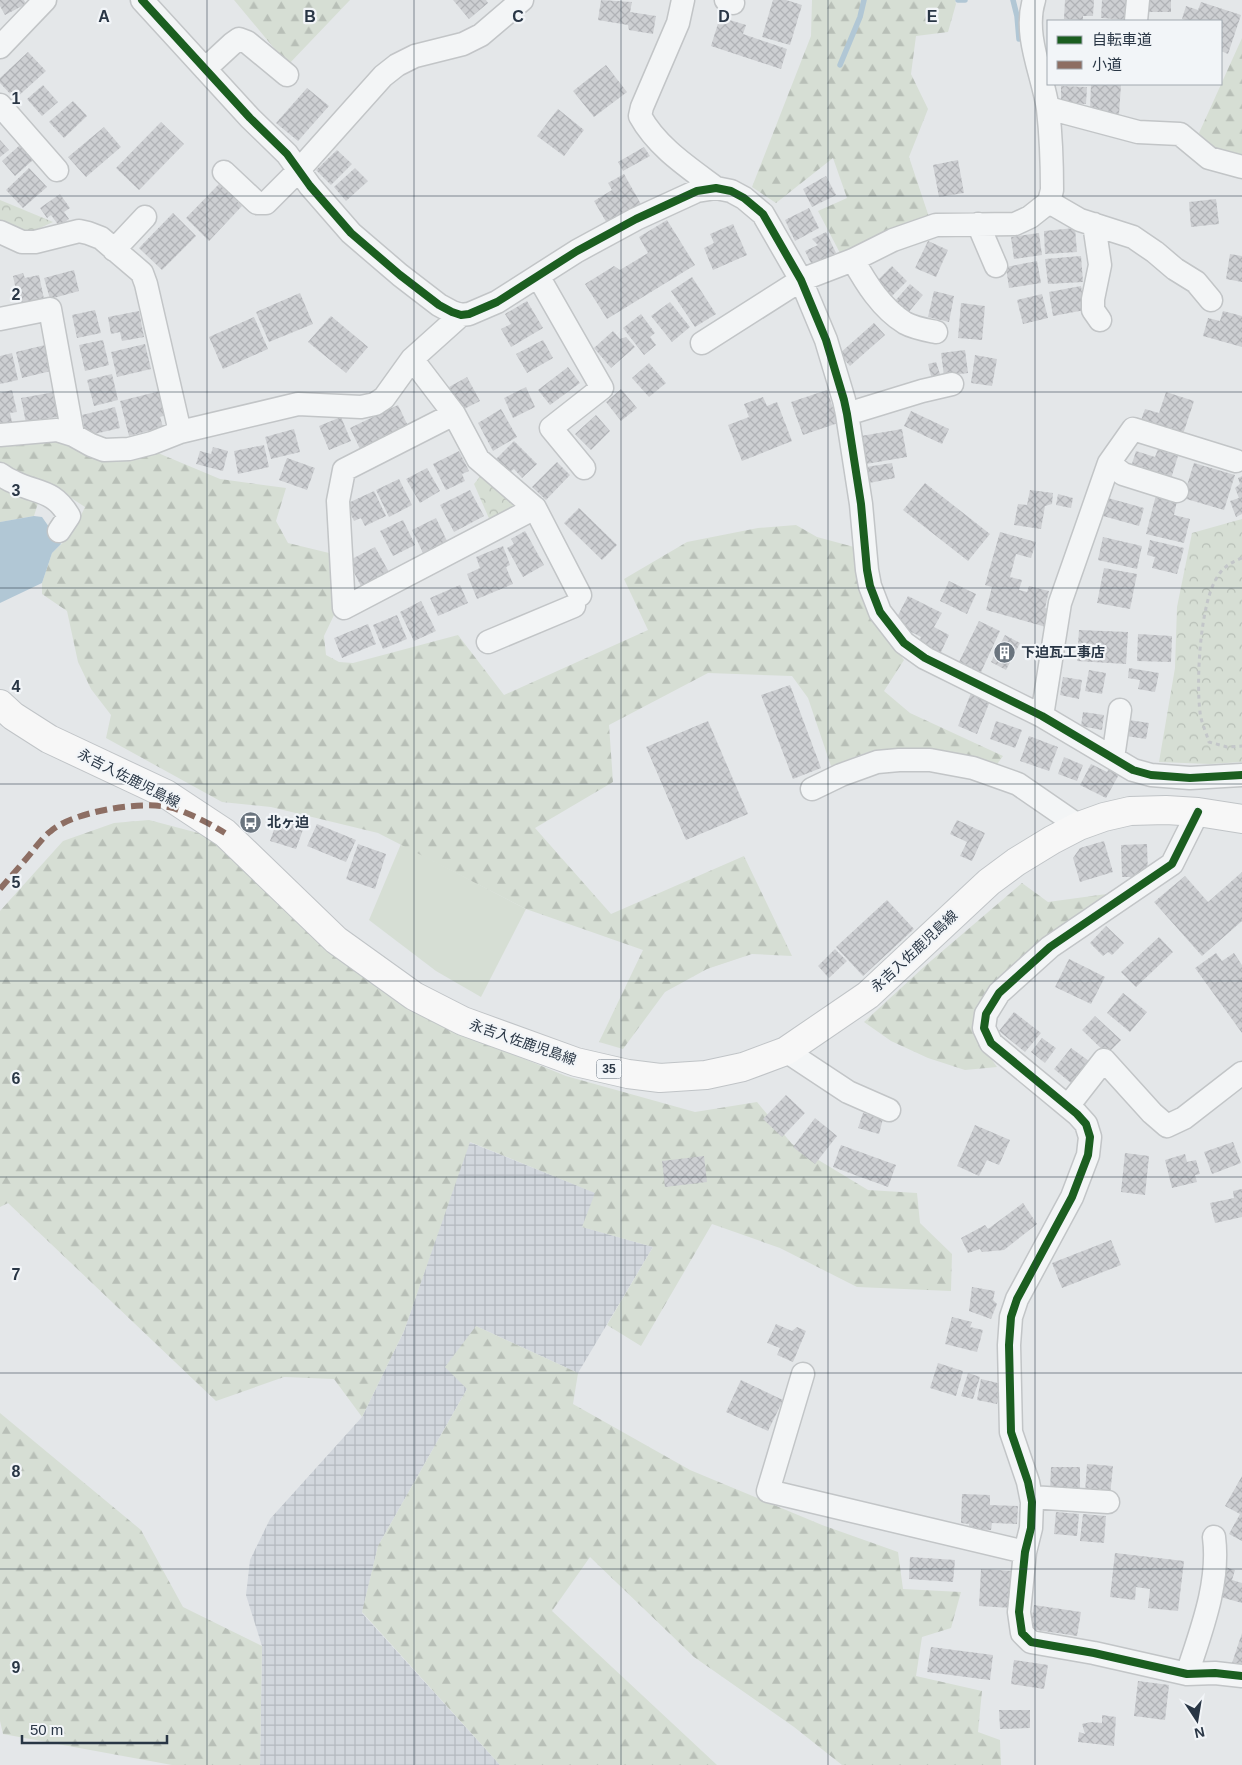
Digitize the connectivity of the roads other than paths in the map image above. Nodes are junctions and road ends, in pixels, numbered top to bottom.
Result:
1 (45, 0) edge
2 (142, 0) edge
3 (522, 0) edge
4 (683, 0) edge
5 (1034, 0) edge
6 (1138, 0) edge
7 (1136, 20) edge
8 (0, 47) edge
9 (205, 69) junction
10 (288, 75) dead end
11 (0, 105) edge
12 (1048, 108) junction
13 (1242, 167) edge
14 (58, 170) dead end
15 (298, 171) junction
16 (224, 172) dead end
17 (716, 188) junction
18 (1049, 202) junction
19 (145, 217) dead end
20 (978, 224) junction
21 (1094, 224) junction
22 (0, 232) edge
23 (114, 250) junction
24 (852, 260) junction
25 (996, 266) dead end
26 (538, 276) junction
27 (801, 280) junction
28 (1211, 300) dead end
29 (461, 314) junction
30 (0, 319) edge
31 (1100, 320) dead end
32 (936, 332) dead end
33 (702, 343) dead end
34 (412, 359) junction
35 (952, 384) dead end
36 (454, 414) junction
37 (847, 414) junction
38 (180, 432) junction
39 (73, 434) junction
40 (0, 435) edge
41 (1236, 462) dead end
42 (1109, 463) junction
43 (584, 468) dead end
44 (0, 474) edge
45 (1177, 492) dead end
46 (535, 508) junction
47 (59, 531) dead end
48 (488, 642) dead end
49 (0, 704) edge
50 (1120, 710) dead end
51 (1042, 716) junction
52 (1112, 758) junction
53 (1242, 775) edge
54 (812, 789) dead end
55 (1198, 812) junction
56 (1242, 819) edge
57 (1079, 826) junction
58 (786, 1051) junction
59 (1242, 1073) edge
60 (1068, 1106) junction
61 (888, 1110) dead end
62 (803, 1374) dead end
63 (1031, 1497) junction
64 (1108, 1502) dead end
65 (1214, 1537) dead end
66 (1025, 1552) junction
67 (1187, 1674) junction
68 (1242, 1676) edge

1 - 8 street
2 - 9 street
3 - 15 street
4 - 17 street
5 - 12 street
6 - 7 street
9 - 10 street
9 - 15 street
11 - 14 street
12 - 13 street
12 - 18 street
15 - 16 street
15 - 29 street
17 - 26 street
17 - 27 street
18 - 20 street
18 - 21 street
19 - 23 street
20 - 24 street
20 - 25 street
21 - 28 street
21 - 31 street
22 - 23 street
23 - 38 street
24 - 27 street
24 - 32 street
26 - 29 street
26 - 43 street
27 - 33 street
27 - 37 street
29 - 34 street
30 - 39 street
34 - 36 street
34 - 38 street
35 - 37 street
36 - 46 street
36 - 46 street
37 - 51 street
38 - 39 street
39 - 40 street
41 - 42 street
42 - 45 street
42 - 51 street
44 - 47 street
46 - 48 street
49 - 58 main road, 永吉入佐鹿児島線 / 35
50 - 52 street
51 - 52 street
52 - 53 street
54 - 57 street
55 - 56 main road, 永吉入佐鹿児島線 / 35
55 - 57 main road, 永吉入佐鹿児島線 / 35
55 - 60 street
57 - 58 main road, 永吉入佐鹿児島線 / 35
58 - 61 street
59 - 60 street
60 - 63 street
62 - 66 street
63 - 64 street
63 - 66 street
65 - 67 street
66 - 67 street
67 - 68 street

